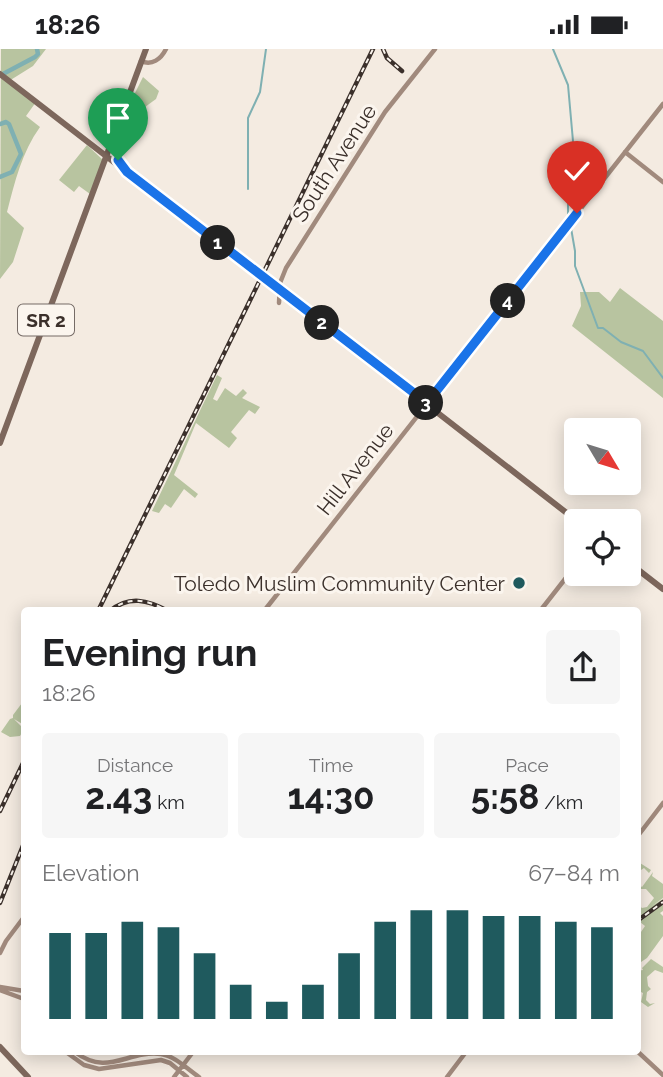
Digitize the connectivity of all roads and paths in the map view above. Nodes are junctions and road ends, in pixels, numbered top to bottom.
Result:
1 (146, 49) edge
2 (166, 49) edge
3 (435, 49) edge
4 (141, 61) junction
5 (0, 74) edge
6 (663, 104) edge
7 (116, 130) junction
8 (112, 143) junction
9 (98, 150) junction
10 (626, 151) junction
11 (107, 157) junction
12 (126, 171) junction
13 (663, 182) edge
14 (279, 303) dead end
15 (427, 403) junction
16 (0, 443) edge
17 (564, 511) edge
18 (641, 572) edge
19 (564, 580) edge
20 (663, 589) edge
21 (267, 607) edge
22 (543, 607) edge
23 (663, 801) edge
24 (641, 829) edge
25 (641, 830) edge
26 (21, 921) edge
27 (0, 953) edge
28 (0, 990) edge
29 (21, 994) edge
30 (0, 1047) edge
31 (70, 1055) edge
32 (77, 1055) edge
33 (80, 1055) edge
34 (192, 1055) edge
35 (464, 1055) edge
36 (641, 1055) edge
37 (135, 1060) junction
38 (88, 1067) junction
39 (181, 1068) junction
40 (663, 1075) edge
41 (28, 1077) edge
42 (174, 1077) edge
43 (187, 1077) edge
44 (196, 1077) edge
45 (447, 1077) edge

1 - 4 main road, SR 2
2 - 4 main road
3 - 14 main road, South Avenue
4 - 7 main road, SR 2
5 - 9 main road
6 - 10 main road, Hill Avenue
7 - 8 main road, SR 2
7 - 12 main road
8 - 9 main road
8 - 11 main road, SR 2
9 - 11 main road
10 - 13 main road
10 - 15 main road, Hill Avenue
11 - 12 main road
11 - 16 main road, SR 2
12 - 15 main road, bridge
15 - 17 main road
15 - 21 main road, Hill Avenue
18 - 20 main road
19 - 22 main road
23 - 24 main road
23 - 25 main road
26 - 27 main road
28 - 29 main road
30 - 41 main road
31 - 38 main road
32 - 38 main road
33 - 37 main road
34 - 39 main road
35 - 45 main road
36 - 40 main road
37 - 38 main road
37 - 39 main road
39 - 42 main road
39 - 43 main road
39 - 44 main road

